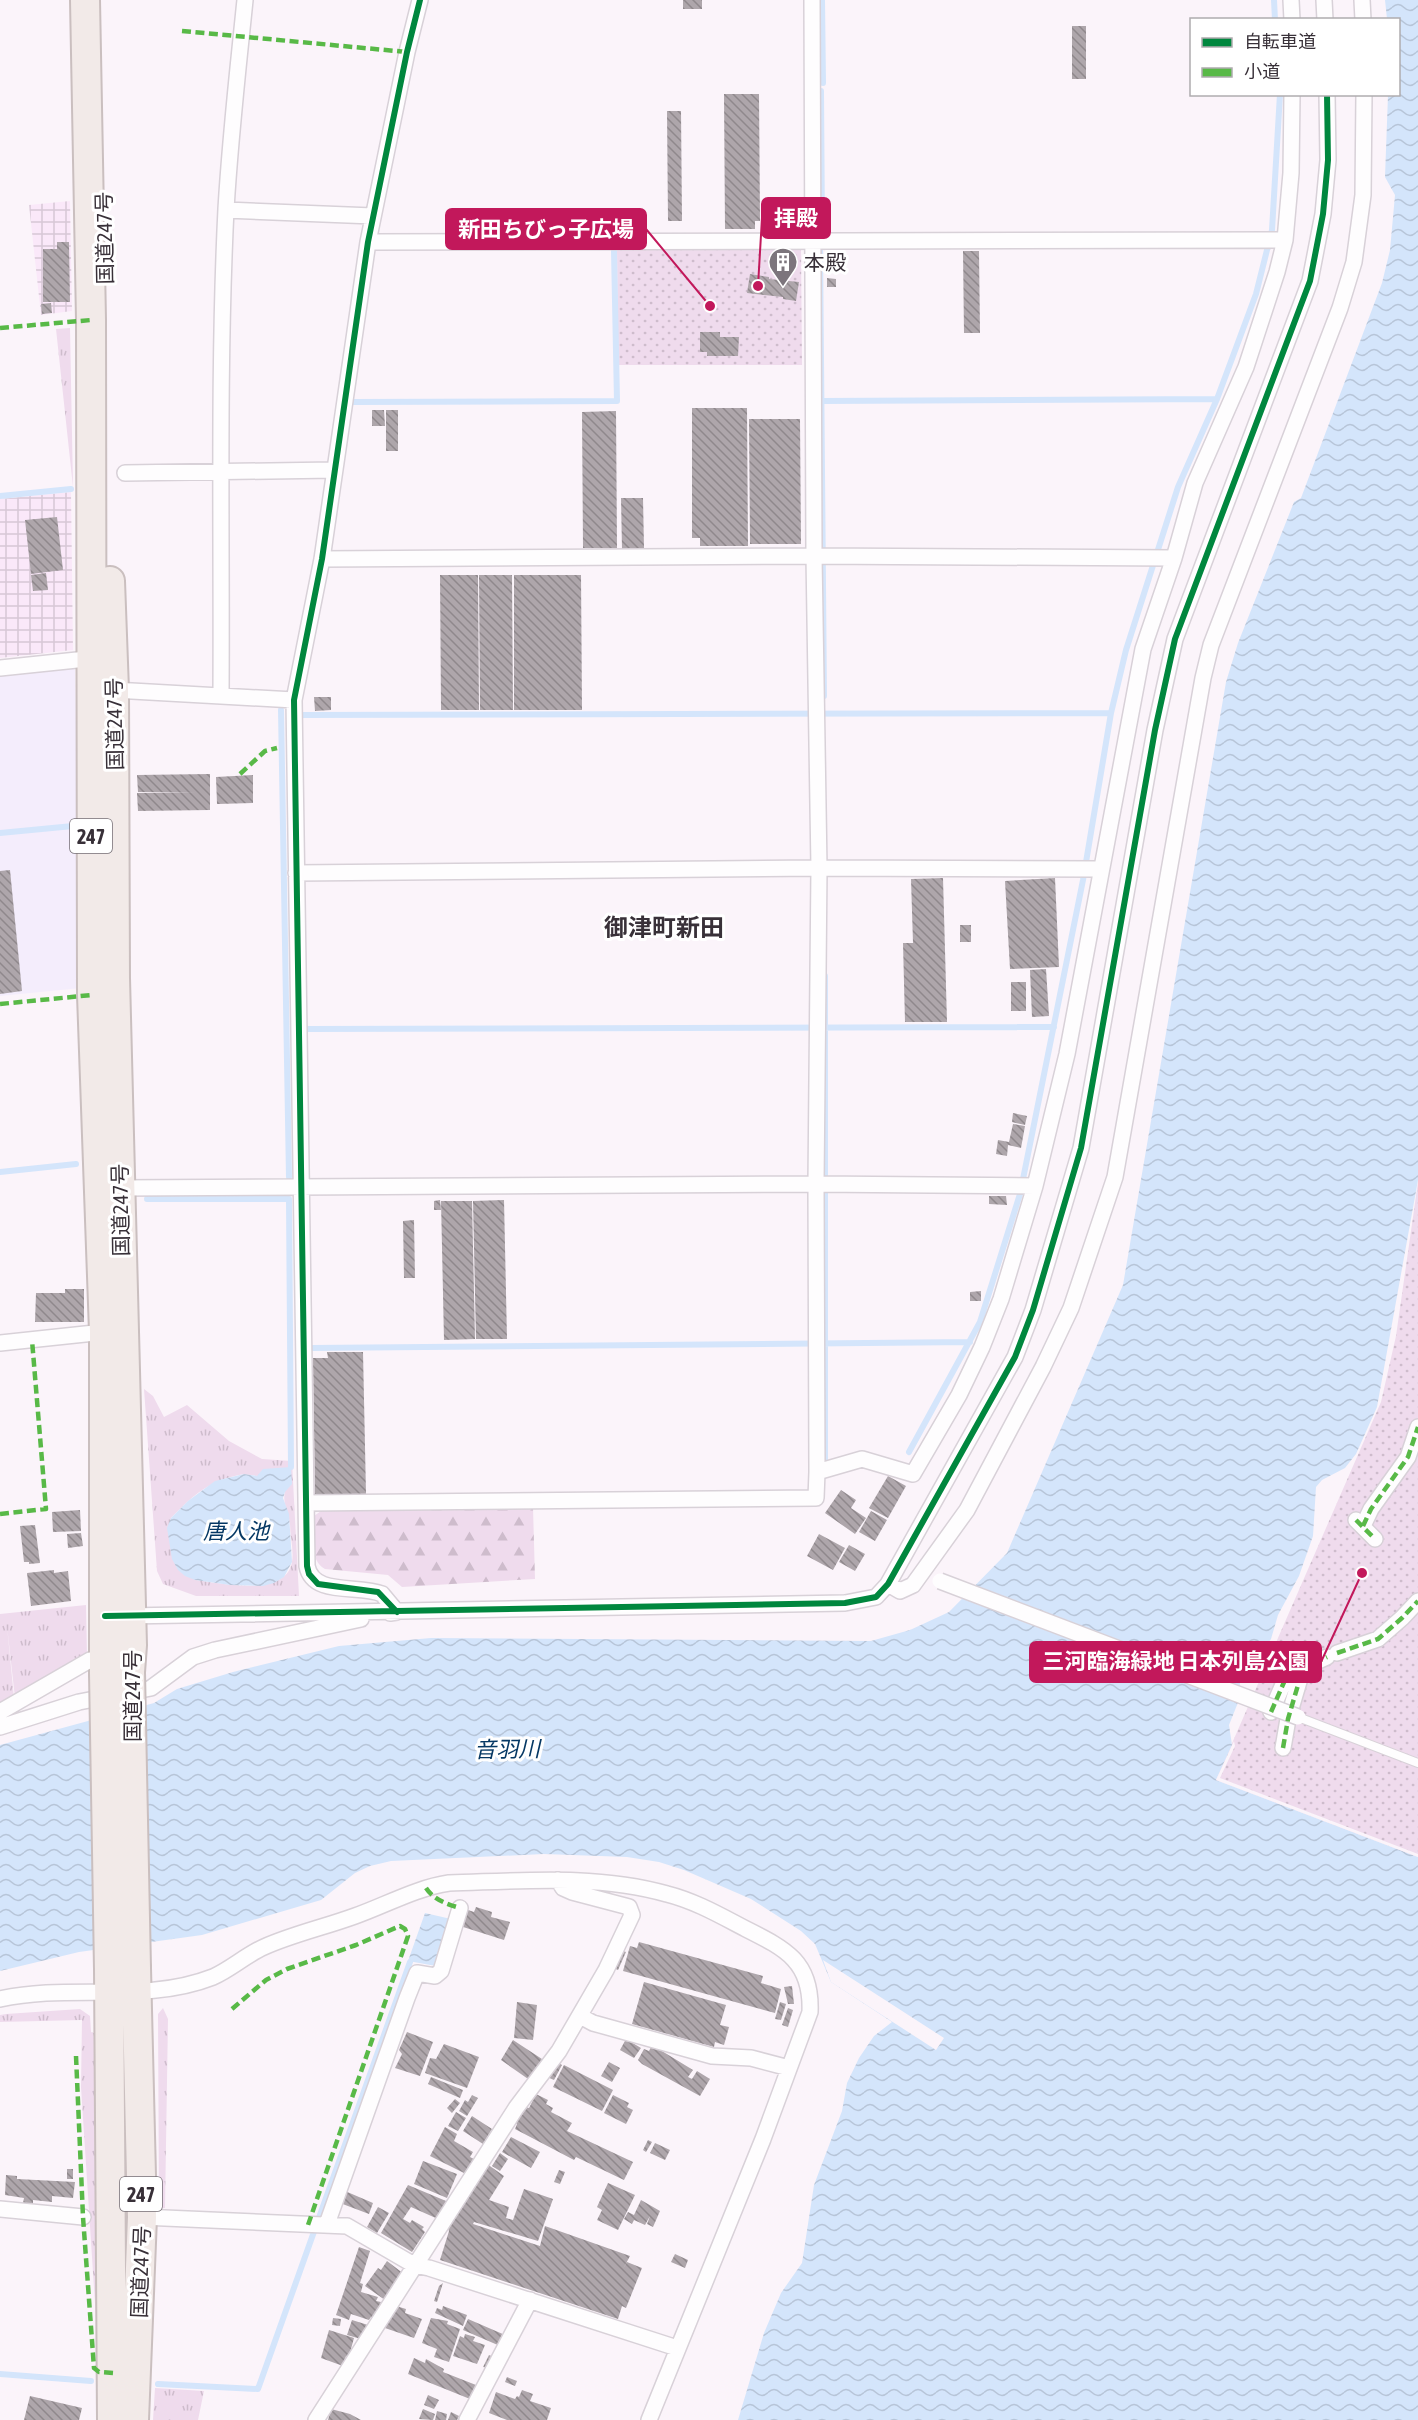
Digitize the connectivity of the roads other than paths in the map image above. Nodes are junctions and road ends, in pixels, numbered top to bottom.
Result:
1 (85, 0) edge
2 (99, 0) edge
3 (245, 0) edge
4 (420, 0) edge
5 (812, 0) edge
6 (1291, 0) edge
7 (1323, 0) edge
8 (1362, 0) edge
9 (1292, 18) edge
10 (1325, 18) edge
11 (1363, 18) edge
12 (1292, 96) edge
13 (1328, 96) edge
14 (1364, 96) edge
15 (226, 210) junction
16 (373, 216) junction
17 (1285, 240) junction
18 (368, 242) junction
19 (814, 242) junction
20 (220, 471) junction
21 (334, 471) junction
22 (125, 473) dead end
23 (814, 556) junction
24 (1174, 558) junction
25 (322, 559) junction
26 (102, 657) junction
27 (0, 668) edge
28 (114, 690) junction
29 (221, 696) junction
30 (294, 700) junction
31 (819, 868) junction
32 (1101, 869) junction
33 (296, 873) junction
34 (816, 1184) junction
35 (1035, 1186) junction
36 (302, 1187) junction
37 (120, 1188) junction
38 (104, 1332) junction
39 (0, 1343) edge
40 (1418, 1427) edge
41 (817, 1472) junction
42 (306, 1503) junction
43 (1375, 1539) dead end
44 (923, 1573) junction
45 (888, 1584) junction
46 (1418, 1600) edge
47 (397, 1612) junction
48 (118, 1616) junction
49 (1303, 1668) junction
50 (113, 1669) junction
51 (1271, 1712) dead end
52 (0, 1713) edge
53 (1298, 1717) joint
54 (0, 1727) edge
55 (1283, 1748) dead end
56 (1418, 1763) edge
57 (558, 1880) junction
58 (460, 1908) dead end
59 (122, 1980) junction
60 (0, 1999) edge
61 (580, 2016) junction
62 (789, 2068) junction
63 (0, 2209) edge
64 (83, 2217) dead end
65 (142, 2217) junction
66 (320, 2224) junction
67 (414, 2265) junction
68 (530, 2300) junction
69 (677, 2348) junction
70 (112, 2420) edge
71 (134, 2420) edge
72 (316, 2420) edge
73 (467, 2420) edge
74 (649, 2420) edge

1 - 26 highway, 国道247号 / 247
2 - 26 highway, 国道247号 / 247
3 - 15 street
4 - 16 street
5 - 19 street
6 - 9 street
7 - 10 street
8 - 11 street
12 - 17 street
13 - 45 street
14 - 44 street
15 - 16 street
15 - 20 street
16 - 18 street
17 - 19 street
17 - 24 street
18 - 19 street
18 - 21 street
19 - 23 street
20 - 21 street
20 - 22 street
20 - 29 street
21 - 25 street
23 - 24 street
23 - 25 street
23 - 31 street
24 - 32 street
25 - 30 street
26 - 27 street
26 - 28 highway, 国道247号 / 247
26 - 38 highway, 国道247号 / 247
28 - 29 street
28 - 37 highway, 国道247号 / 247
29 - 30 street
30 - 33 street
31 - 32 street
31 - 33 street
31 - 34 street
32 - 35 street
33 - 36 street
34 - 35 street
34 - 36 street
34 - 41 street
35 - 41 street
36 - 37 street
36 - 42 street
37 - 48 highway, 国道247号 / 247
38 - 39 street
38 - 48 highway, 国道247号 / 247
40 - 43 street
41 - 42 street
42 - 47 street
44 - 45 street
44 - 53 street, bridge
45 - 47 street
46 - 49 street
47 - 48 street
47 - 54 street
48 - 50 highway, 国道247号 / 247
49 - 51 street
49 - 55 street
50 - 52 street
50 - 59 highway, 国道247号 / 247, bridge
53 - 56 lane
57 - 59 street
57 - 61 street
57 - 62 street
58 - 66 street
59 - 60 street
59 - 65 highway, 国道247号 / 247
59 - 70 highway, 国道247号 / 247
61 - 62 street
61 - 67 street
62 - 69 street
63 - 64 street
65 - 66 street
65 - 71 highway, 国道247号 / 247
66 - 67 street
67 - 68 street
67 - 72 street
68 - 69 street
68 - 73 street
69 - 74 street

